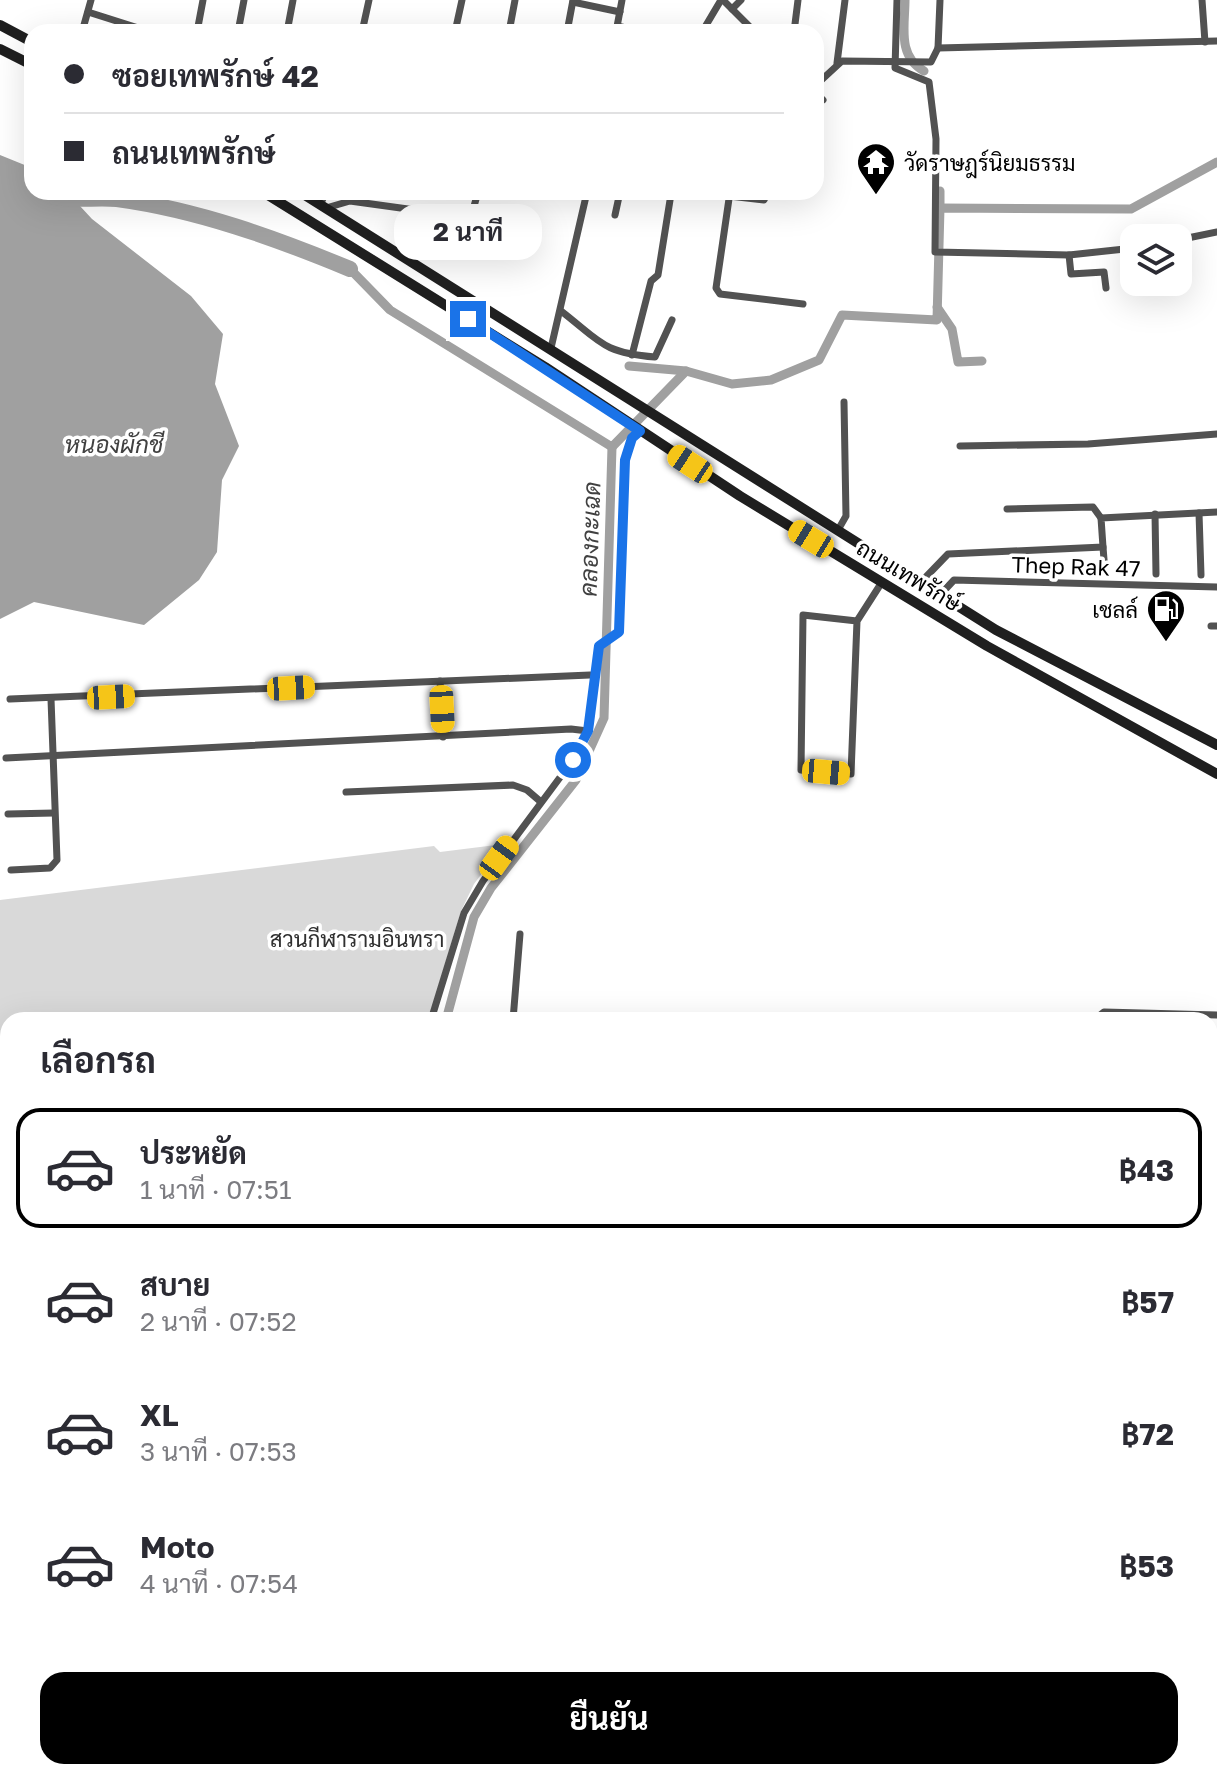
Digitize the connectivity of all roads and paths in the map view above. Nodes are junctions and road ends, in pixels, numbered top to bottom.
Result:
1 (91, 0) edge
2 (203, 0) edge
3 (244, 0) edge
4 (293, 0) edge
5 (369, 0) edge
6 (462, 0) edge
7 (515, 0) edge
8 (622, 0) edge
9 (722, 0) edge
10 (741, 0) edge
11 (798, 0) edge
12 (845, 0) edge
13 (897, 0) edge
14 (940, 0) edge
15 (1202, 0) edge
16 (573, 1) edge
17 (732, 9) junction
18 (88, 12) junction
19 (620, 12) junction
20 (84, 24) edge
21 (126, 24) edge
22 (198, 24) edge
23 (240, 24) edge
24 (288, 24) edge
25 (364, 24) edge
26 (457, 24) edge
27 (510, 24) edge
28 (569, 24) edge
29 (618, 24) edge
30 (707, 24) edge
31 (747, 24) edge
32 (795, 24) edge
33 (0, 25) edge
34 (24, 38) edge
35 (1217, 41) edge
36 (1205, 42) junction
37 (938, 48) junction
38 (0, 49) edge
39 (24, 61) edge
40 (896, 62) junction
41 (837, 63) junction
42 (824, 77) edge
43 (276, 200) edge
44 (313, 200) edge
45 (324, 200) edge
46 (476, 200) edge
47 (585, 200) edge
48 (618, 200) edge
49 (670, 200) edge
50 (729, 200) edge
51 (323, 206) junction
52 (615, 215) dead end
53 (473, 218) junction
54 (1217, 232) edge
55 (1192, 237) edge
56 (462, 249) dead end
57 (1120, 250) edge
58 (1069, 255) junction
59 (1106, 288) dead end
60 (803, 304) dead end
61 (561, 311) junction
62 (672, 320) dead end
63 (551, 348) junction
64 (632, 355) junction
65 (844, 402) dead end
66 (638, 430) junction
67 (1217, 434) edge
68 (960, 446) dead end
69 (1007, 509) dead end
70 (1217, 512) edge
71 (1199, 513) junction
72 (1155, 514) junction
73 (1101, 518) junction
74 (838, 530) junction
75 (1103, 547) junction
76 (1105, 572) dead end
77 (1156, 574) dead end
78 (1201, 575) dead end
79 (882, 582) junction
80 (921, 582) junction
81 (1217, 587) edge
82 (940, 595) junction
83 (857, 621) junction
84 (590, 675) dead end
85 (440, 681) junction
86 (10, 699) dead end
87 (51, 699) junction
88 (588, 731) junction
89 (565, 732) junction
90 (443, 737) junction
91 (583, 742) junction
92 (1217, 745) edge
93 (53, 757) junction
94 (6, 758) dead end
95 (1217, 774) edge
96 (346, 792) dead end
97 (541, 802) junction
98 (54, 813) junction
99 (8, 814) dead end
100 (11, 870) dead end
101 (520, 934) dead end
102 (433, 1012) edge
103 (514, 1012) edge

1 - 18 street
2 - 22 street
3 - 23 street
4 - 24 street
5 - 25 street
6 - 26 street
7 - 27 street
8 - 19 street
9 - 17 street
9 - 30 street
10 - 17 street
11 - 32 street
12 - 41 street
13 - 40 street
14 - 37 street
15 - 36 street
16 - 19 street
16 - 28 street
17 - 31 street
18 - 20 street
18 - 21 street
19 - 29 street
33 - 34 main road
35 - 36 street
36 - 37 street
37 - 40 street
38 - 39 main road
40 - 41 street
40 - 58 street
41 - 42 street
43 - 66 main road, ถนนเทพรักษ์
44 - 51 main road, ถนนเทพรักษ์
45 - 51 street
46 - 53 street
47 - 61 street
48 - 52 street
49 - 64 street
50 - 60 street
51 - 53 street
51 - 63 main road, ถนนเทพรักษ์
53 - 56 street
54 - 55 street
57 - 58 street
58 - 59 street
61 - 63 street
61 - 64 street
62 - 64 street
63 - 74 main road, ถนนเทพรักษ์
65 - 74 street
66 - 79 main road, ถนนเทพรักษ์
66 - 88 street
67 - 68 street
69 - 73 street
70 - 71 street
71 - 72 street
71 - 78 street
72 - 73 street
72 - 77 street
73 - 75 street
74 - 80 main road, ถนนเทพรักษ์
75 - 76 street
75 - 80 street
79 - 83 street
79 - 95 main road, ถนนเทพรักษ์
80 - 82 main road, ถนนเทพรักษ์
81 - 82 street, Thep Rak 47
82 - 92 main road, ถนนเทพรักษ์
83 - 83 street
84 - 85 street
85 - 87 street
85 - 90 street
86 - 87 street
87 - 93 street
88 - 89 street
88 - 91 street
89 - 90 street
89 - 91 street
90 - 93 street
91 - 97 street
93 - 94 street
93 - 98 street
96 - 97 street
97 - 102 street
98 - 99 street
98 - 100 street
101 - 103 street

